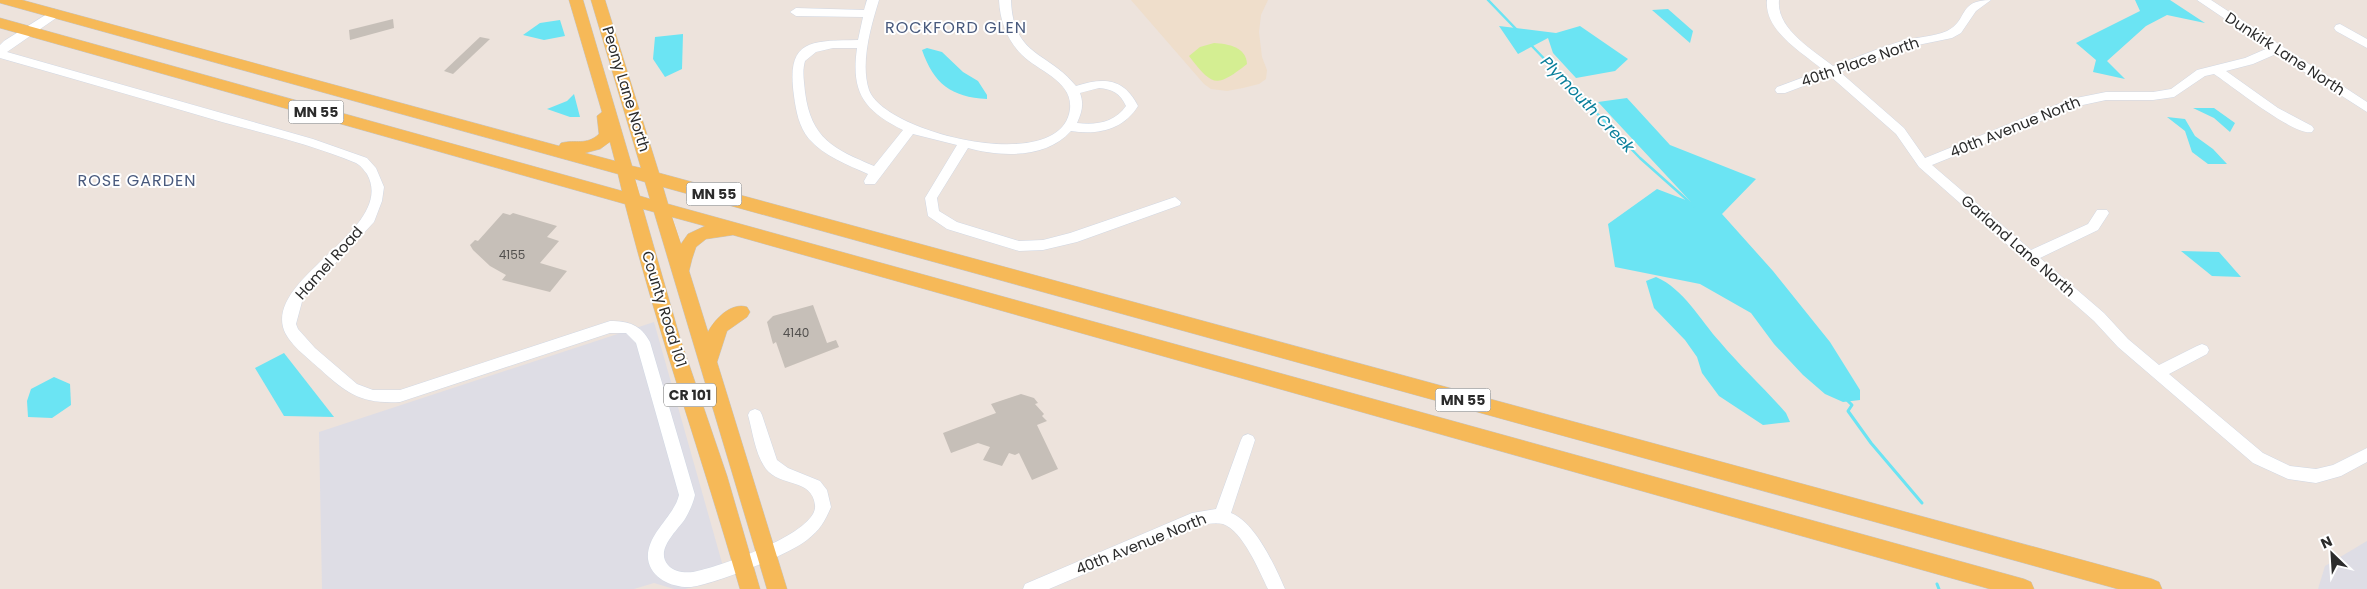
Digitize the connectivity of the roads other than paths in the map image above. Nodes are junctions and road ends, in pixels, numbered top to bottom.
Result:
1 (6, 0) edge
2 (576, 0) edge
3 (598, 0) edge
4 (873, 0) edge
5 (1004, 0) edge
6 (1773, 0) edge
7 (1985, 0) edge
8 (2203, 0) edge
9 (815, 6) edge
10 (796, 12) dead end
11 (54, 13) junction
12 (868, 14) junction
13 (0, 23) edge
14 (2340, 28) dead end
15 (28, 30) junction
16 (863, 44) junction
17 (2367, 44) edge
18 (2277, 49) junction
19 (0, 53) edge
20 (595, 67) junction
21 (2216, 69) junction
22 (1831, 72) junction
23 (1781, 90) dead end
24 (1073, 91) junction
25 (2367, 108) edge
26 (1069, 126) junction
27 (473, 128) junction
28 (910, 129) junction
29 (2308, 129) dead end
30 (965, 143) junction
31 (1923, 164) junction
32 (625, 170) junction
33 (653, 177) junction
34 (632, 200) junction
35 (1174, 202) dead end
36 (661, 208) junction
37 (2102, 213) dead end
38 (742, 230) junction
39 (2030, 256) junction
40 (680, 273) junction
41 (741, 312) dead end
42 (559, 345) joint
43 (2202, 350) dead end
44 (708, 362) junction
45 (2157, 373) junction
46 (755, 415) dead end
47 (1248, 440) dead end
48 (2367, 454) edge
49 (1223, 516) junction
50 (766, 553) junction
51 (742, 562) junction
52 (750, 589) edge
53 (777, 589) edge
54 (1031, 589) edge
55 (1278, 589) edge
56 (2024, 589) edge
57 (2152, 589) edge

1 - 11 main road, MN 55
2 - 20 main road, Peony Lane North
3 - 33 main road, Peony Lane North
4 - 12 street
5 - 24 street
6 - 22 street, Garland Lane North
7 - 22 street, 40th Place North
8 - 18 street, Dunkirk Lane North
9 - 10 street
9 - 12 street
11 - 15 street
11 - 27 main road, MN 55
12 - 16 street
13 - 15 main road, MN 55
14 - 17 street
15 - 19 street
15 - 34 main road, MN 55
16 - 28 street
16 - 28 street
18 - 21 street, 40th Avenue North
18 - 25 street, Dunkirk Lane North
19 - 42 street, Hamel Road
20 - 27 main road
20 - 32 main road, Peony Lane North
21 - 29 street
21 - 31 street, 40th Avenue North
22 - 23 street, 40th Place North
22 - 31 street, Garland Lane North
24 - 26 street
24 - 26 street
26 - 30 street
27 - 32 main road, MN 55
28 - 30 street
30 - 35 street
31 - 39 street, Garland Lane North
32 - 33 main road, MN 55
32 - 34 main road, County Road 101 / CR 101
33 - 36 main road, County Road 101 / CR 101
33 - 57 main road, MN 55
34 - 36 main road, MN 55
34 - 51 main road, County Road 101 / CR 101
36 - 38 main road, MN 55
36 - 40 main road, County Road 101 / CR 101
37 - 39 street
38 - 40 main road
38 - 56 main road, MN 55
39 - 45 street, Garland Lane North
40 - 44 main road, County Road 101 / CR 101
41 - 44 main road
42 - 51 street, County Road 101
43 - 45 street
44 - 50 main road, County Road 101 / CR 101
45 - 48 street, Garland Lane North
46 - 50 street, County Road 101
47 - 49 street
49 - 54 street, 40th Avenue North
49 - 55 street
50 - 51 street, County Road 101
50 - 53 main road, County Road 101 / CR 101
51 - 52 main road, County Road 101 / CR 101

